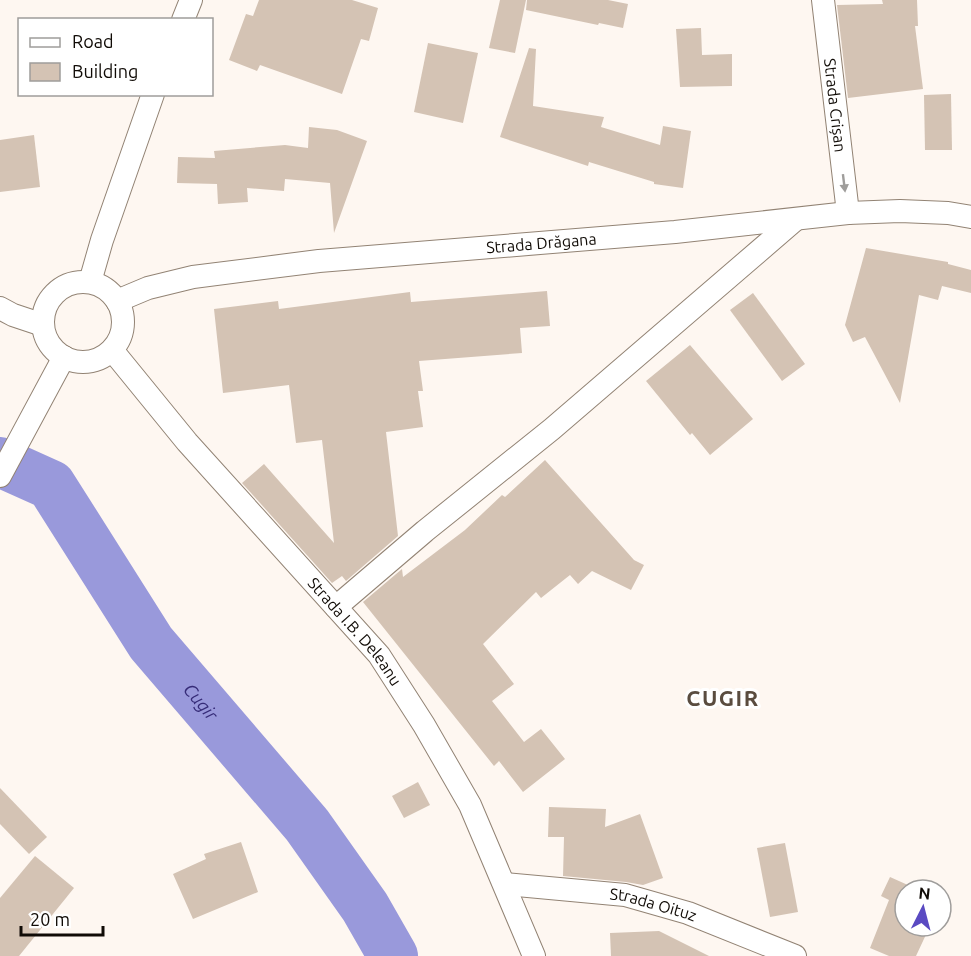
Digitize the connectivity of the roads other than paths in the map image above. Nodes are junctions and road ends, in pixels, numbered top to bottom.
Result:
1 (191, 0) edge
2 (823, 0) edge
3 (184, 18) edge
4 (152, 96) edge
5 (848, 213) junction
6 (971, 217) edge
7 (795, 220) junction
8 (90, 282) junction
9 (117, 301) junction
10 (0, 308) edge
11 (43, 325) junction
12 (112, 350) junction
13 (64, 357) junction
14 (0, 476) edge
15 (336, 607) junction
16 (505, 884) junction
17 (534, 956) edge
18 (795, 956) edge

1 - 3 street
2 -> 5 street, Strada Crișan
4 - 8 street
5 - 6 street, Strada Drăgana
5 - 7 street, Strada Drăgana
7 - 9 street, Strada Drăgana
7 - 15 street
8 - 9 street
8 - 11 street
9 - 12 street
10 - 11 street
11 - 13 street
12 - 13 street
12 - 15 street, Strada I.B. Deleanu
13 - 14 street
15 - 16 street, Strada I.B. Deleanu
16 - 17 street, Strada I.B. Deleanu
16 - 18 street, Strada Oituz

